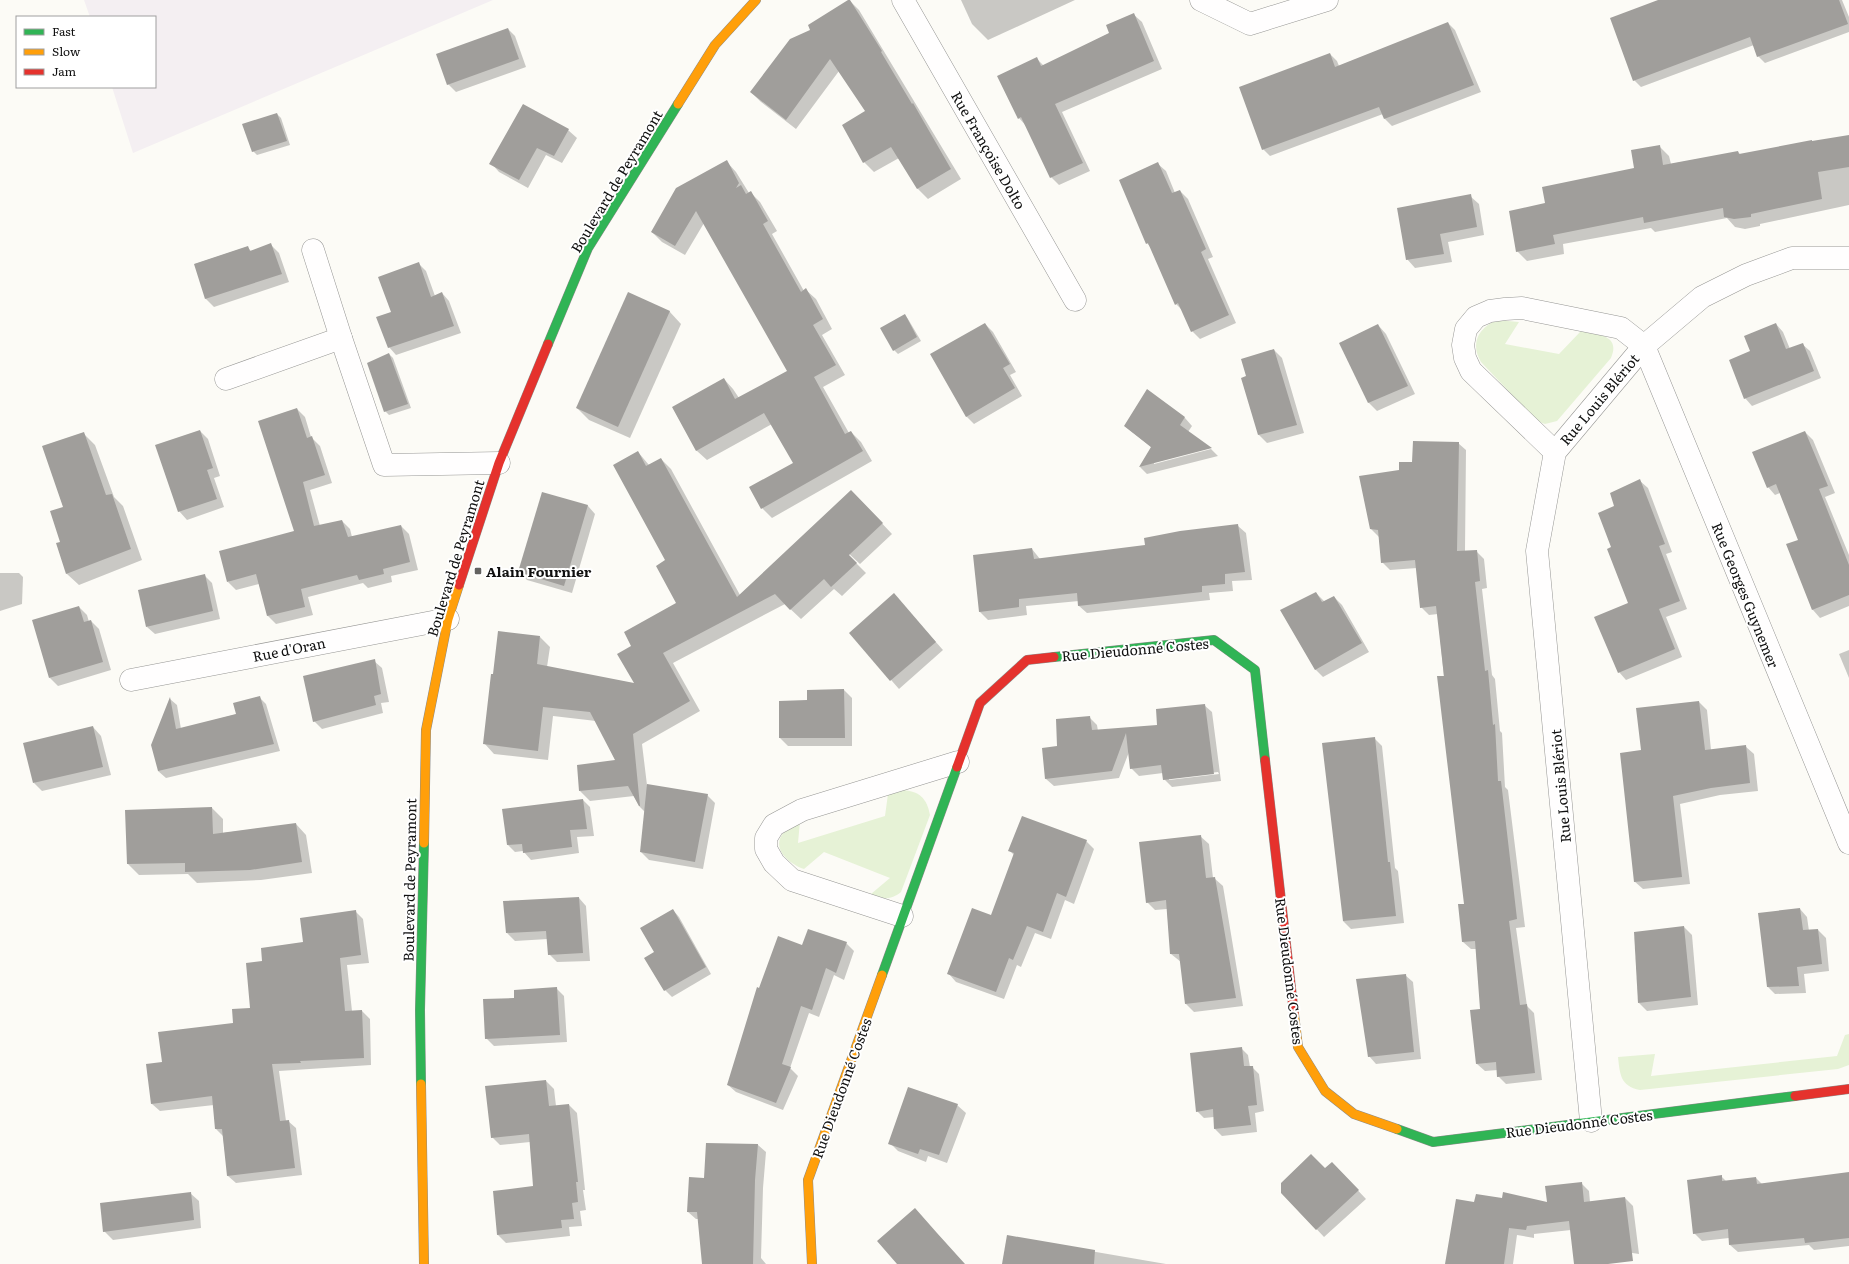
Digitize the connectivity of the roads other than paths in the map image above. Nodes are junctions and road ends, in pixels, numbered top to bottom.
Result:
1 (756, 0) edge
2 (903, 0) edge
3 (1201, 0) edge
4 (1327, 0) edge
5 (313, 250) dead end
6 (1849, 258) edge
7 (1074, 300) dead end
8 (341, 338) junction
9 (1644, 346) junction
10 (226, 379) dead end
11 (1554, 452) junction
12 (499, 463) junction
13 (448, 619) junction
14 (131, 680) dead end
15 (958, 762) junction
16 (1849, 843) edge
17 (902, 916) junction
18 (1849, 1090) edge
19 (1591, 1120) junction
20 (424, 1264) edge
21 (812, 1264) edge

1 - 12 street, Boulevard de Peyramont
2 - 7 street, Rue Françoise Dolto
3 - 4 street
5 - 8 street
6 - 9 street, Rue Louis Blériot
8 - 10 street
8 - 12 street
9 - 11 street, Rue Louis Blériot
9 - 11 street, Rue Louis Blériot
9 - 16 street, Rue Georges Guynemer
11 - 19 street, Rue Louis Blériot
12 - 13 street, Boulevard de Peyramont
13 - 14 street, Rue d'Oran
13 - 20 street, Boulevard de Peyramont
15 - 17 street, Rue Dieudonné Costes
15 - 17 street
15 - 19 street, Rue Dieudonné Costes
17 - 21 street, Rue Dieudonné Costes
18 - 19 street, Rue Dieudonné Costes

